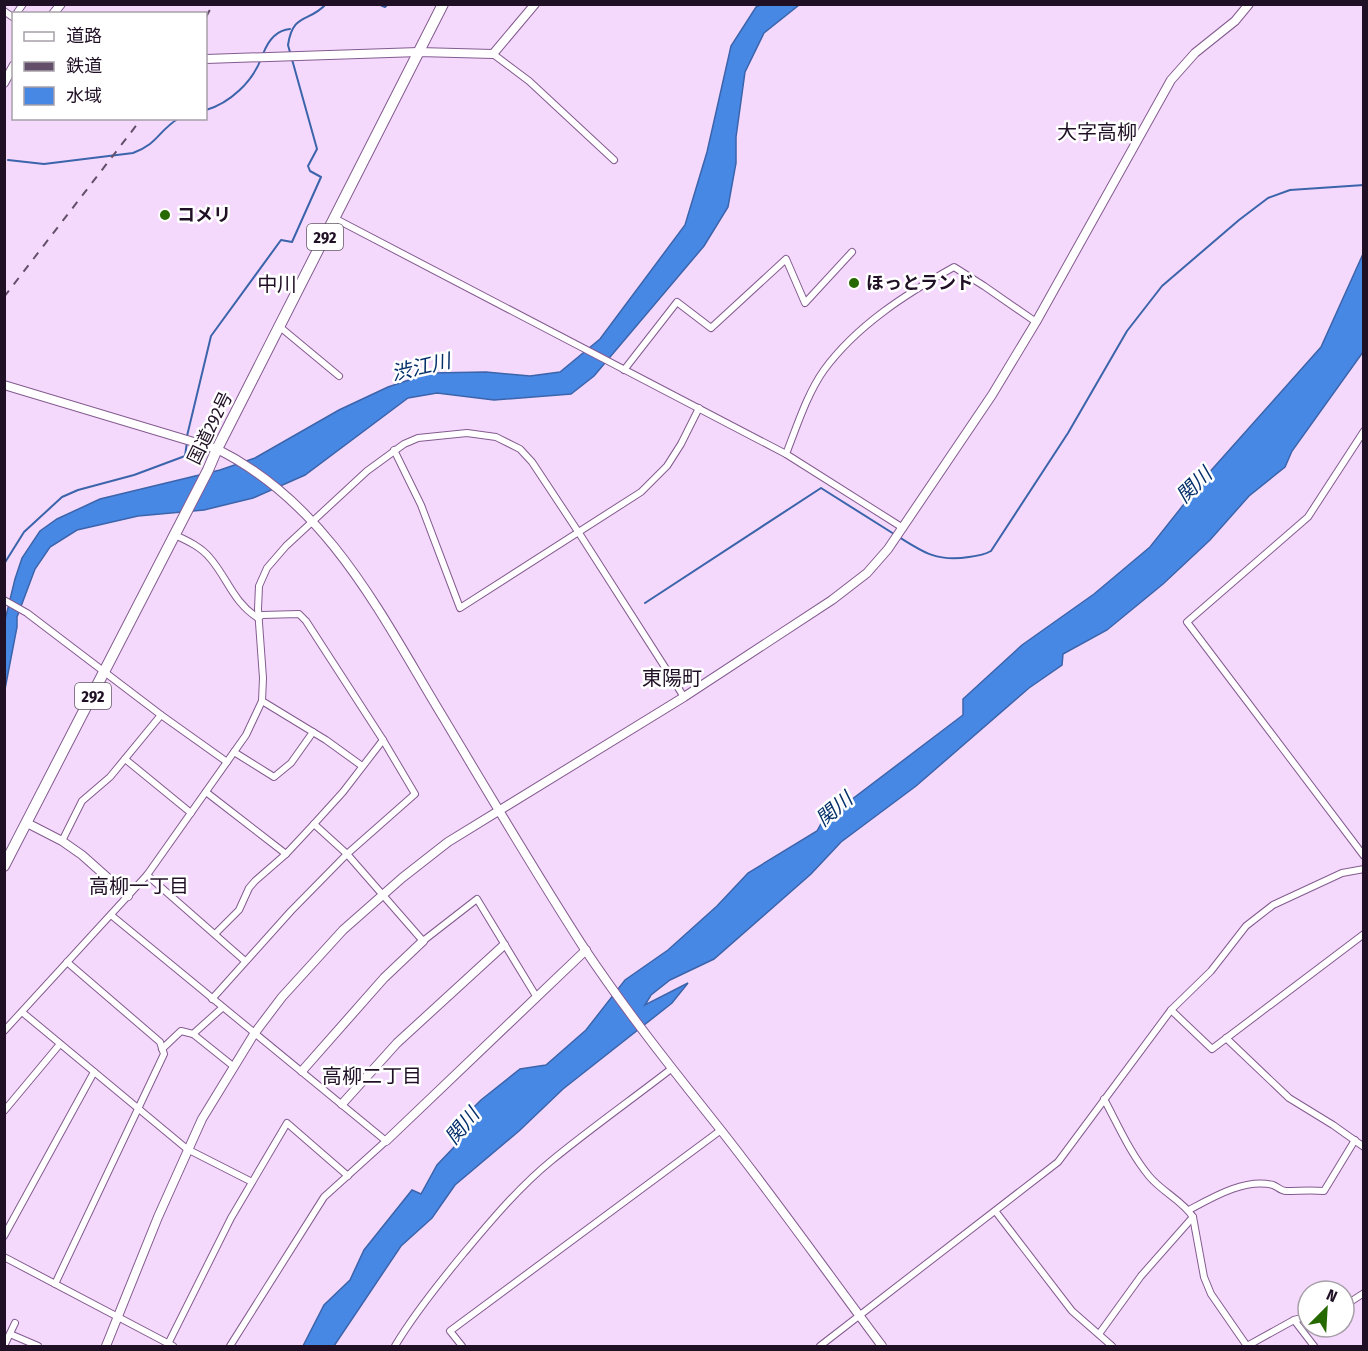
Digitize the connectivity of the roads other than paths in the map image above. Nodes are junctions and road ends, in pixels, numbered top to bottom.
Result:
1 (443, 4) edge
2 (535, 4) edge
3 (1249, 4) edge
4 (419, 52) junction
5 (493, 54) junction
6 (207, 59) edge
7 (12, 69) edge
8 (4, 83) edge
9 (614, 160) dead end
10 (334, 218) junction
11 (852, 252) dead end
12 (1036, 322) junction
13 (280, 327) junction
14 (624, 369) junction
15 (339, 376) dead end
16 (4, 385) edge
17 (699, 408) junction
18 (1364, 431) edge
19 (217, 449) junction
20 (394, 450) junction
21 (786, 454) junction
22 (313, 520) junction
23 (903, 528) junction
24 (177, 530) junction
25 (579, 533) junction
26 (4, 600) edge
27 (258, 618) junction
28 (106, 672) junction
29 (684, 696) junction
30 (262, 701) junction
31 (161, 715) junction
32 (313, 732) junction
33 (383, 740) junction
34 (234, 752) junction
35 (125, 759) junction
36 (227, 762) junction
37 (362, 766) junction
38 (206, 792) junction
39 (499, 811) junction
40 (191, 813) junction
41 (27, 823) junction
42 (314, 824) junction
43 (62, 841) junction
44 (286, 854) junction
45 (347, 854) junction
46 (1364, 856) edge
47 (4, 866) edge
48 (1364, 869) edge
49 (147, 875) junction
50 (382, 894) junction
51 (128, 896) junction
52 (111, 915) junction
53 (215, 934) junction
54 (1364, 934) edge
55 (423, 941) junction
56 (504, 945) junction
57 (588, 953) junction
58 (245, 961) junction
59 (68, 962) junction
60 (536, 996) junction
61 (212, 999) junction
62 (222, 1008) junction
63 (1171, 1010) junction
64 (22, 1011) junction
65 (4, 1031) edge
66 (193, 1034) junction
67 (254, 1034) junction
68 (1226, 1038) junction
69 (60, 1044) junction
70 (162, 1049) junction
71 (233, 1066) junction
72 (671, 1069) junction
73 (302, 1071) junction
74 (94, 1072) junction
75 (1104, 1099) junction
76 (342, 1104) junction
77 (138, 1109) junction
78 (4, 1111) edge
79 (721, 1130) junction
80 (1355, 1140) junction
81 (386, 1141) junction
82 (1364, 1147) edge
83 (187, 1149) junction
84 (348, 1176) junction
85 (252, 1182) junction
86 (1189, 1210) junction
87 (996, 1212) junction
88 (1193, 1217) junction
89 (4, 1236) edge
90 (4, 1257) edge
91 (55, 1284) junction
92 (117, 1317) junction
93 (860, 1317) junction
94 (1294, 1320) joint
95 (15, 1323) dead end
96 (10, 1334) junction
97 (1099, 1334) junction
98 (171, 1345) edge
99 (4, 1346) edge
100 (1247, 1346) edge
101 (38, 1347) edge
102 (106, 1347) edge
103 (230, 1347) edge
104 (395, 1347) edge
105 (462, 1347) edge
106 (820, 1347) edge
107 (882, 1347) edge
108 (1112, 1347) edge
109 (1314, 1347) edge

1 - 4 highway, 国道292号 / 292
2 - 5 street
3 - 12 street
4 - 5 street
4 - 6 street
4 - 10 highway, 国道292号 / 292
5 - 9 street
7 - 8 street
10 - 13 highway, 国道292号 / 292
10 - 14 street
11 - 14 street
12 - 21 street
12 - 23 street
13 - 15 street
13 - 19 highway, 国道292号 / 292
14 - 17 street
16 - 19 street
17 - 21 street
17 - 25 street
18 - 46 street
19 - 22 street
19 - 24 highway, 国道292号 / 292
20 - 22 street
20 - 25 street
20 - 25 street
21 - 23 street
22 - 27 street
22 - 39 street
23 - 29 street
24 - 27 street
24 - 28 highway, 国道292号 / 292
25 - 29 street
26 - 28 street
27 - 30 street
27 - 33 street
28 - 31 street
28 - 41 highway, 国道292号 / 292
29 - 39 street
30 - 32 street
30 - 34 street
31 - 35 street
31 - 36 street
32 - 34 street
32 - 37 street
33 - 37 street
33 - 45 street
34 - 36 street
35 - 40 street
35 - 43 street
36 - 38 street
37 - 42 street
38 - 40 street
38 - 44 street
39 - 50 street
39 - 57 street
40 - 49 street
41 - 43 street
41 - 47 highway, 国道292号 / 292
42 - 44 street
42 - 45 street
43 - 51 street
44 - 53 street
45 - 50 street
45 - 58 street
48 - 63 street
49 - 51 street
49 - 53 street
50 - 55 street
50 - 67 street
51 - 52 street
52 - 59 street
52 - 61 street
53 - 58 street
54 - 68 street
55 - 56 street
55 - 73 street
56 - 60 street
56 - 76 street
57 - 60 street
57 - 72 street
58 - 61 street
59 - 64 street
59 - 70 street
60 - 81 street
61 - 62 street
62 - 66 street
62 - 67 street
63 - 68 street
63 - 75 street
64 - 65 street
64 - 69 street
66 - 70 street
66 - 71 street
67 - 71 street
67 - 73 street
68 - 80 street
69 - 74 street
69 - 78 street
70 - 77 street
71 - 83 street
72 - 79 street
72 - 104 street
73 - 76 street
74 - 77 street
74 - 89 street
75 - 86 street
75 - 87 street
76 - 81 street
77 - 83 street
77 - 91 street
79 - 93 street
79 - 105 street
80 - 82 street
80 - 86 street
81 - 84 street
83 - 85 street
83 - 92 street
84 - 85 street
84 - 103 street
85 - 98 street
86 - 88 street
87 - 93 street
87 - 97 street
88 - 97 street
88 - 100 street
90 - 91 street
91 - 92 street
92 - 98 street
92 - 102 street
93 - 106 street
93 - 107 street
94 - 100 street
94 - 109 street
95 - 96 street
96 - 99 street
96 - 101 street
97 - 108 street

